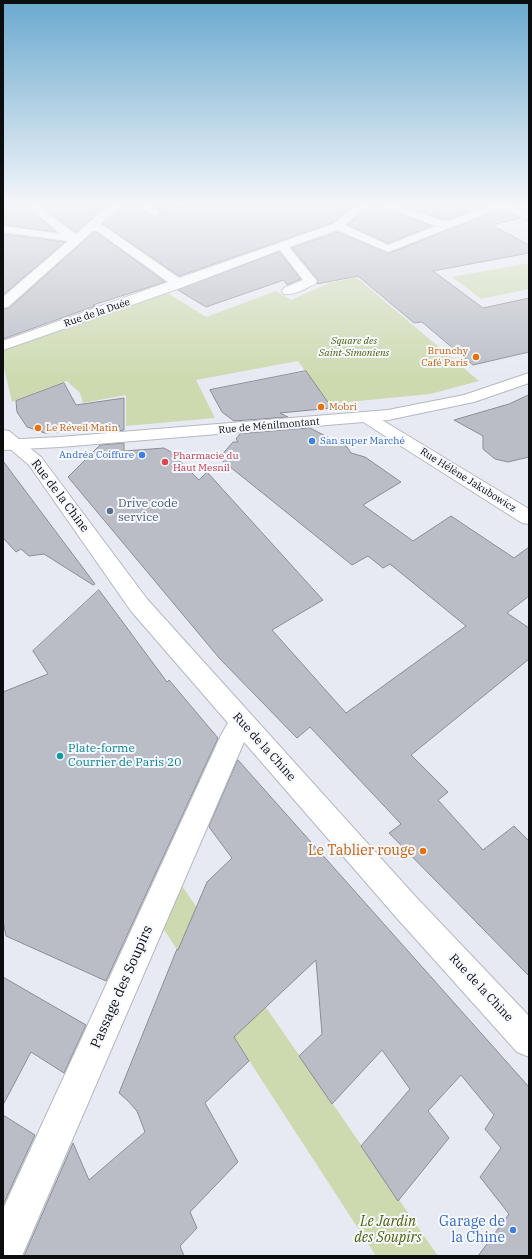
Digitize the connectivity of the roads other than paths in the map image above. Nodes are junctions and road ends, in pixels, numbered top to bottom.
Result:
1 (50, 262) edge
2 (148, 262) edge
3 (242, 262) edge
4 (296, 262) edge
5 (179, 284) junction
6 (288, 291) dead end
7 (3, 304) edge
8 (3, 346) edge
9 (529, 378) edge
10 (366, 417) junction
11 (6, 441) edge
12 (529, 518) edge
13 (242, 722) junction
14 (529, 1040) edge
15 (3, 1253) edge

1 - 7 street
2 - 5 street
3 - 5 street, Rue de la Duée
4 - 6 street
5 - 8 street, Rue de la Duée
9 - 10 street, Rue de Ménilmontant
10 - 11 street, Rue de Ménilmontant
10 - 12 street, Rue Hélène Jakubowicz
11 - 13 street, Rue de la Chine
13 - 14 street, Rue de la Chine
13 - 15 street, Passage des Soupirs

